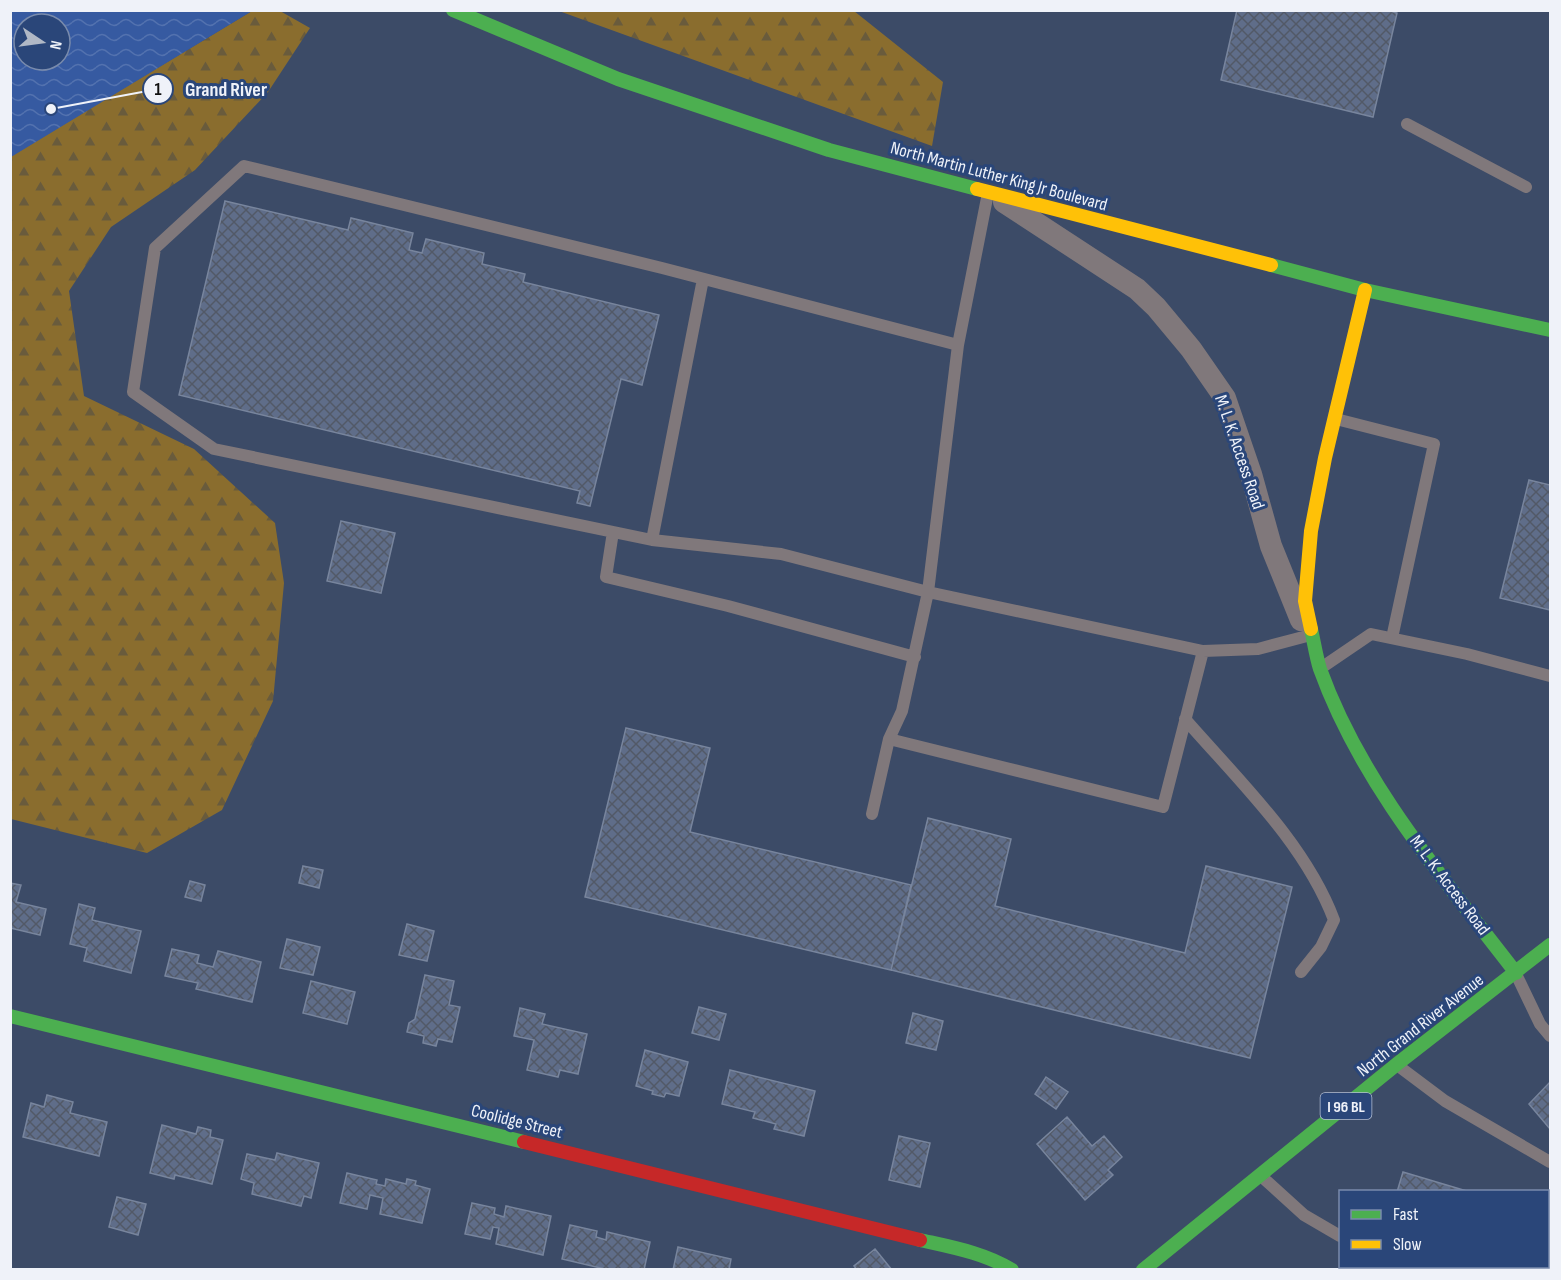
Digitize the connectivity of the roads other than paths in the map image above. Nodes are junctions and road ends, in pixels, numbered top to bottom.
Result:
1 (453, 10) edge
2 (1407, 124) dead end
3 (1526, 187) dead end
4 (988, 192) junction
5 (703, 279) junction
6 (1365, 290) junction
7 (1551, 330) edge
8 (958, 345) junction
9 (1335, 419) junction
10 (613, 532) junction
11 (652, 540) junction
12 (928, 592) junction
13 (1307, 636) junction
14 (1392, 638) junction
15 (1203, 651) junction
16 (915, 657) junction
17 (1320, 668) junction
18 (1551, 676) edge
19 (1185, 719) junction
20 (889, 739) junction
21 (872, 814) dead end
22 (1551, 945) edge
23 (1301, 972) dead end
24 (1516, 973) junction
25 (10, 1016) edge
26 (1551, 1036) edge
27 (1397, 1064) junction
28 (1551, 1162) edge
29 (1260, 1175) junction
30 (1339, 1235) edge
31 (1012, 1269) edge
32 (1143, 1269) edge

1 - 4 street, North Martin Luther King Jr Boulevard
2 - 3 lane
4 - 6 street, North Martin Luther King Jr Boulevard
4 - 8 lane
4 - 13 street, M. L. K. Access Road
5 - 8 lane
5 - 10 lane
5 - 11 lane
6 - 7 street, North Martin Luther King Jr Boulevard
6 - 9 street, M. L. K. Access Road
8 - 12 lane
9 - 14 lane
9 - 17 street, M. L. K. Access Road
10 - 11 lane
10 - 16 lane
11 - 12 lane
12 - 15 lane
12 - 16 lane
13 - 15 lane
13 - 17 street, M. L. K. Access Road
14 - 17 lane
14 - 18 lane
15 - 19 lane
16 - 20 lane
17 - 24 street, M. L. K. Access Road
19 - 20 lane
19 - 23 lane
20 - 21 lane
22 - 24 street, North Grand River Avenue / I 96 BL
24 - 26 lane
24 - 27 street, North Grand River Avenue / I 96 BL
25 - 31 street, Coolidge Street
27 - 28 lane
27 - 29 street, North Grand River Avenue / I 96 BL
29 - 30 lane
29 - 32 street, North Grand River Avenue / I 96 BL

